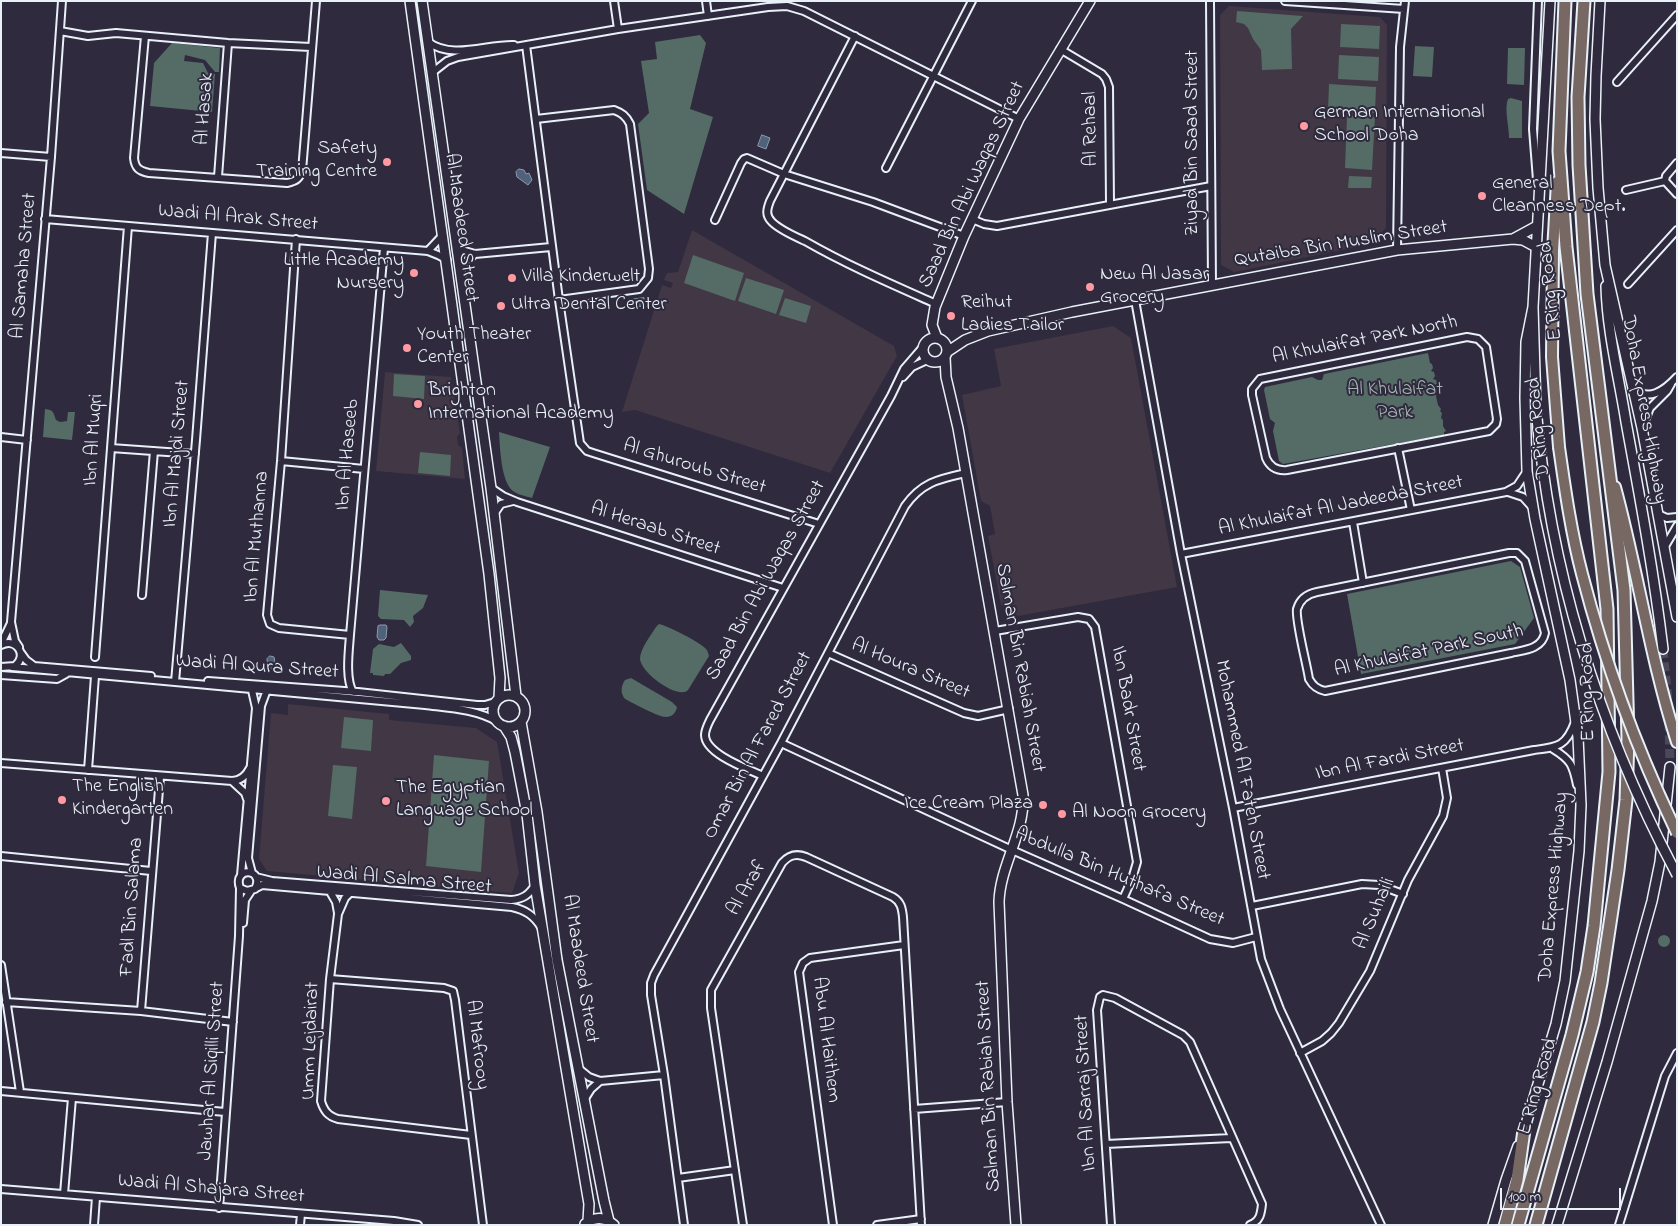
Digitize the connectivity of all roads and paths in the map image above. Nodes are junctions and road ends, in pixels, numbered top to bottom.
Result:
1 (62, 1) edge
2 (316, 1) edge
3 (410, 1) edge
4 (422, 1) edge
5 (614, 1) edge
6 (706, 1) edge
7 (972, 1) edge
8 (1090, 1) edge
9 (1210, 1) edge
10 (1285, 1) edge
11 (1405, 1) edge
12 (1538, 1) edge
13 (1550, 1) edge
14 (1565, 1) edge
15 (1584, 1) edge
16 (1600, 1) edge
17 (1404, 9) junction
18 (708, 16) junction
19 (1677, 16) edge
20 (618, 29) junction
21 (60, 32) junction
22 (145, 36) junction
23 (855, 36) junction
24 (428, 42) junction
25 (228, 43) junction
26 (523, 45) junction
27 (311, 47) junction
28 (1060, 49) junction
29 (432, 72) junction
30 (933, 76) junction
31 (1617, 82) dead end
32 (1019, 119) junction
33 (536, 120) junction
34 (1559, 151) junction
35 (1, 153) edge
36 (51, 157) junction
37 (1677, 163) edge
38 (886, 168) dead end
39 (784, 174) junction
40 (218, 177) junction
41 (1665, 182) junction
42 (1210, 186) junction
43 (1626, 190) dead end
44 (1677, 194) edge
45 (1539, 200) junction
46 (1110, 204) junction
47 (45, 219) junction
48 (972, 219) junction
49 (715, 220) dead end
50 (128, 226) junction
51 (1537, 226) junction
52 (1677, 230) edge
53 (212, 233) junction
54 (443, 236) junction
55 (964, 236) junction
56 (296, 239) junction
57 (1513, 239) junction
58 (456, 245) junction
59 (551, 247) junction
60 (1536, 247) junction
61 (384, 248) junction
62 (1397, 250) junction
63 (428, 251) junction
64 (475, 254) junction
65 (446, 260) junction
66 (1605, 265) junction
67 (460, 270) junction
68 (1212, 284) junction
69 (1628, 284) dead end
70 (558, 300) junction
71 (1135, 300) junction
72 (935, 305) junction
73 (1533, 307) junction
74 (971, 337) junction
75 (939, 339) junction
76 (923, 346) junction
77 (946, 355) junction
78 (930, 361) junction
79 (1677, 377) edge
80 (898, 381) junction
81 (1671, 384) junction
82 (948, 386) junction
83 (1633, 386) junction
84 (1642, 428) junction
85 (1, 437) edge
86 (27, 440) junction
87 (111, 448) junction
88 (1398, 448) junction
89 (154, 451) junction
90 (195, 454) junction
91 (282, 462) junction
92 (1609, 467) junction
93 (364, 469) junction
94 (1527, 471) junction
95 (966, 472) junction
96 (491, 488) junction
97 (1506, 492) junction
98 (517, 502) junction
99 (1411, 510) junction
100 (1534, 511) junction
101 (1658, 514) junction
102 (494, 515) junction
103 (1677, 517) edge
104 (1353, 522) junction
105 (819, 524) junction
106 (1677, 526) edge
107 (1664, 548) junction
108 (1181, 554) junction
109 (1363, 582) junction
110 (783, 588) junction
111 (142, 595) dead end
112 (1677, 617) edge
113 (11, 622) junction
114 (995, 631) junction
115 (350, 635) junction
116 (1, 644) edge
117 (1663, 649) tunnel mouth
118 (20, 650) junction
119 (828, 653) junction
120 (95, 657) dead end
121 (348, 665) junction
122 (5, 667) edge
123 (67, 674) junction
124 (1, 675) edge
125 (95, 676) junction
126 (175, 680) junction
127 (251, 687) junction
128 (268, 688) junction
129 (333, 690) junction
130 (358, 692) junction
131 (516, 696) junction
132 (497, 700) junction
133 (1009, 709) junction
134 (1576, 715) junction
135 (521, 722) junction
136 (501, 724) junction
137 (1677, 742) edge
138 (781, 743) junction
139 (1553, 749) junction
140 (1, 763) edge
141 (1670, 766) tunnel mouth
142 (250, 768) junction
143 (1442, 768) junction
144 (88, 770) junction
145 (763, 776) junction
146 (160, 777) junction
147 (232, 781) junction
148 (247, 799) junction
149 (1581, 805) junction
150 (1233, 808) junction
151 (1677, 833) edge
152 (1012, 850) junction
153 (1, 856) edge
154 (151, 871) junction
155 (241, 875) junction
156 (254, 875) junction
157 (1677, 875) edge
158 (535, 885) junction
159 (240, 888) junction
160 (253, 890) junction
161 (329, 890) junction
162 (350, 893) junction
163 (1402, 894) junction
164 (1123, 898) junction
165 (1252, 906) junction
166 (338, 914) junction
167 (542, 928) junction
168 (239, 936) junction
169 (1256, 937) junction
170 (904, 945) junction
171 (1, 965) edge
172 (330, 979) junction
173 (6, 1002) junction
174 (141, 1010) junction
175 (233, 1022) junction
176 (1300, 1053) junction
177 (1677, 1053) edge
178 (578, 1068) junction
179 (664, 1075) junction
180 (600, 1082) junction
181 (1, 1091) edge
182 (20, 1092) junction
183 (72, 1098) junction
184 (584, 1100) junction
185 (1007, 1102) junction
186 (914, 1109) junction
187 (225, 1112) junction
188 (1524, 1130) junction
189 (471, 1135) junction
190 (1231, 1138) junction
191 (1106, 1144) junction
192 (734, 1170) junction
193 (678, 1178) junction
194 (1, 1189) edge
195 (64, 1194) junction
196 (96, 1196) junction
197 (219, 1208) junction
198 (300, 1214) junction
199 (921, 1222) edge
200 (393, 1223) edge
201 (586, 1223) edge
202 (612, 1223) edge
203 (94, 1225) edge
204 (300, 1225) edge
205 (418, 1225) edge
206 (483, 1225) edge
207 (684, 1225) edge
208 (743, 1225) edge
209 (833, 1225) edge
210 (877, 1225) edge
211 (1016, 1225) edge
212 (1111, 1225) edge
213 (1250, 1225) edge
214 (1381, 1225) edge
215 (1493, 1225) edge
216 (1505, 1225) edge
217 (1518, 1225) edge
218 (1536, 1225) edge
219 (1556, 1225) edge
220 (1619, 1225) edge

1 - 21 street, Al Samaha Street
2 - 27 street
3 - 54 street, Al Maadeed Street
4 - 24 street, Al Maadeed Street
5 - 20 street
6 - 18 street
7 - 30 street
8 - 28 street, Saad Bin Abi Waqas Street
9 - 42 street, Ziyad Bin Saad Street
10 - 17 street
11 - 17 street
12 - 45 street, D Ring Road
13 - 45 street, D Ring Road
14 - 34 highway, D Ring Road
15 - 92 highway
16 - 66 street
17 - 62 street
18 - 20 street
18 - 23 street
19 - 31 street
20 - 26 street
21 - 22 street
21 - 36 street, Al Samaha Street
22 - 25 street
22 - 40 street
23 - 30 street
23 - 39 street
24 - 26 street
24 - 29 street, Al Maadeed Street
25 - 27 street
25 - 40 street, Al Hasak
26 - 29 street
26 - 33 street, Al Ghuroub Street
27 - 40 street
28 - 32 street, Saad Bin Abi Waqas Street
28 - 46 street, Al Rehaal
29 - 58 street, Al Maadeed Street
30 - 32 street
30 - 38 street
32 - 48 street, Saad Bin Abi Waqas Street
33 - 59 street, Al Ghuroub Street
33 - 70 street
34 - 151 main road, D Ring Road, bridge
34 - 217 highway, E Ring Road
35 - 36 street
36 - 47 street, Al Samaha Street
37 - 41 street
39 - 49 street
39 - 55 street
39 - 72 street
41 - 43 street
41 - 44 street
42 - 46 street
42 - 68 street, Ziyad Bin Saad Street
45 - 51 street, D Ring Road
46 - 48 street
47 - 50 street, Wadi Al Arak Street
47 - 86 street, Al Samaha Street
48 - 55 street, Saad Bin Abi Waqas Street
50 - 53 street, Wadi Al Arak Street
50 - 87 street, Ibn Al Muqri
51 - 57 street, Qutaiba Bin Muslim Street
51 - 60 street, D Ring Road
52 - 69 street
53 - 56 street, Wadi Al Arak Street
53 - 90 street, Ibn Al Majdi Street
54 - 63 street
54 - 65 street, Al Maadeed Street
55 - 72 street, Saad Bin Abi Waqas Street
56 - 61 street, Wadi Al Arak Street
56 - 91 street, Ibn Al Muthanna
57 - 60 street, Qutaiba Bin Muslim Street
57 - 62 street, Qutaiba Bin Muslim Street
58 - 64 street
58 - 67 street, Al Maadeed Street
59 - 64 street
59 - 70 street, Al Ghuroub Street
60 - 73 street, D Ring Road
61 - 63 street, Wadi Al Arak Street
61 - 93 street, Ibn Al Haseeb
62 - 68 street, Qutaiba Bin Muslim Street
63 - 65 street, Wadi Al Arak Street
64 - 67 street
65 - 132 street, Al Maadeed Street
66 - 83 street
66 - 117 street, Doha Express Highway
67 - 96 street, Al Maadeed Street
68 - 71 street, Qutaiba Bin Muslim Street
70 - 105 street, Al Ghuroub Street
71 - 74 street, Qutaiba Bin Muslim Street
71 - 108 street, Mohammed Al Fateh Street
72 - 75 street, Saad Bin Abi Waqas Street
72 - 76 street, Saad Bin Abi Waqas Street
73 - 94 street, Doha Express Highway
73 - 157 street, D Ring Road, bridge
74 - 75 street, Qutaiba Bin Muslim Street
74 - 77 street, Qutaiba Bin Muslim Street
75 - 76 street
75 - 77 street
76 - 78 street
76 - 80 street, Saad Bin Abi Waqas Street
77 - 78 street
77 - 82 street, Salman Bin Rabiah Street
78 - 80 street, Saad Bin Abi Waqas Street
78 - 82 street, Salman Bin Rabiah Street
79 - 81 street
80 - 105 street, Saad Bin Abi Waqas Street
81 - 83 street
81 - 84 street
82 - 95 street, Salman Bin Rabiah Street
83 - 84 street
84 - 101 street
85 - 86 street
86 - 113 street, Al Samaha Street
87 - 89 street
87 - 120 street, Ibn Al Muqri
88 - 88 street, Al Khulaifat Park North
88 - 99 street
89 - 90 street
89 - 111 street
90 - 126 street, Ibn Al Majdi Street
91 - 93 street, Ibn Al Muthanna
91 - 115 street, Ibn Al Muthanna
92 - 137 main road
92 - 218 highway, E Ring Road
93 - 115 street, Ibn Al Haseeb
94 - 97 street
94 - 100 street, Doha Express Highway
95 - 114 street, Salman Bin Rabiah Street
95 - 119 street, Omar Bin Al Fared Street
96 - 98 street, Al Heraab Street
96 - 102 street, Al Maadeed Street
97 - 99 street, Al Khulaifat Al Jadeeda Street
97 - 100 street
98 - 102 street
98 - 110 street, Al Heraab Street
99 - 104 street, Al Khulaifat Al Jadeeda Street
100 - 134 street, Doha Express Highway
101 - 103 street
101 - 107 street
102 - 131 street, Al Maadeed Street
104 - 108 street, Al Khulaifat Al Jadeeda Street
104 - 109 street
105 - 110 street, Saad Bin Abi Waqas Street
106 - 107 street
107 - 112 street
108 - 150 street, Mohammed Al Fateh Street
109 - 109 street, Al Khulaifat Park South
110 - 145 street, Saad Bin Abi Waqas Street
113 - 116 street, Al Samaha Street
113 - 118 street, Al Samaha Street
114 - 133 street, Salman Bin Rabiah Street
114 - 164 street, Ibn Badr Street
115 - 121 street, Ibn Al Haseeb
116 - 118 street
118 - 122 street
118 - 126 street, Wadi Al Qura Street
119 - 133 street, Al Houra Street
119 - 138 street, Omar Bin Al Fared Street
121 - 129 street, Ibn Al Haseeb
121 - 130 street, Ibn Al Haseeb
122 - 123 street, Wadi Al Qura Street
123 - 124 street, Wadi Al Qura Street
123 - 125 street, Wadi Al Qura Street
125 - 126 street, Wadi Al Qura Street
125 - 144 street
126 - 127 street, Wadi Al Qura Street
127 - 128 street, Wadi Al Qura Street
127 - 142 street
128 - 129 street, Wadi Al Qura Street
128 - 136 street, Wadi Al Qura Street
128 - 156 street
129 - 130 street, Wadi Al Qura Street
130 - 132 street, Wadi Al Qura Street
131 - 132 street
131 - 135 street
132 - 136 street
133 - 152 street, Salman Bin Rabiah Street
134 - 139 street
134 - 149 street, Doha Express Highway
135 - 136 street
135 - 178 street, Al Maadeed Street
136 - 158 street, Al Maadeed Street
138 - 145 street, Omar Bin Al Fared Street
138 - 152 street, Abdulla Bin Huthafa Street
139 - 143 street, Ibn Al Fardi Street
139 - 149 street
140 - 144 street
141 - 219 street
142 - 147 street
142 - 148 street
143 - 150 street, Ibn Al Fardi Street
143 - 163 street, Al Suhaili
144 - 146 street
145 - 179 street, Omar Bin Al Fared Street
146 - 147 street
146 - 154 street, Fadl Bin Salama
147 - 148 street
148 - 155 street
149 - 188 street, Doha Express Highway
150 - 165 street, Mohammed Al Fateh Street
152 - 164 street, Abdulla Bin Huthafa Street
152 - 185 street, Salman Bin Rabiah Street
153 - 154 street
154 - 174 street, Fadl Bin Salama
155 - 156 street
155 - 159 street
156 - 158 street, Wadi Al Salma Street
156 - 160 street
158 - 167 street, Al Maadeed Street
159 - 160 street
159 - 168 street, Jawhar Al Siqilli Street
160 - 161 street, Wadi Al Salma Street
160 - 168 street, Jawhar Al Siqilli Street
161 - 162 street, Wadi Al Salma Street
161 - 166 street
162 - 166 street
162 - 167 street, Wadi Al Salma Street
163 - 165 street
163 - 176 street, Al Suhaili
164 - 169 street, Abdulla Bin Huthafa Street
165 - 169 street, Mohammed Al Fateh Street
166 - 172 street, Umm Lejdairat
167 - 201 street, Al Maadeed Street
168 - 175 street, Jawhar Al Siqilli Street
169 - 176 street, Mohammed Al Fateh Street
170 - 186 street, Al Araf
170 - 192 street, Al Araf
170 - 209 street, Abu Al Haithem
171 - 173 street
172 - 189 street, Al Mafrooy
172 - 189 street, Umm Lejdairat
173 - 174 street
173 - 182 street
174 - 175 street
175 - 187 street, Jawhar Al Siqilli Street
176 - 214 street, Mohammed Al Fateh Street
177 - 220 street
178 - 180 street
178 - 184 street, Al Maadeed Street
179 - 180 street
179 - 193 street, Omar Bin Al Fared Street
180 - 184 street
181 - 182 street
182 - 183 street
183 - 187 street
183 - 195 street
184 - 202 street, Al Maadeed Street
185 - 186 street
185 - 211 street, Salman Bin Rabiah Street
186 - 199 street, Al Araf
187 - 197 street, Jawhar Al Siqilli Street
188 - 215 street, Doha Express Highway
188 - 216 highway
189 - 206 street, Al Mafrooy
190 - 191 street
190 - 191 street, Ibn Al Sarraj Street
190 - 213 street, Ibn Al Sarraj Street
191 - 212 street, Ibn Al Sarraj Street
192 - 193 street
192 - 208 street, Al Araf
193 - 207 street, Omar Bin Al Fared Street
194 - 195 street, Wadi Al Shajara Street
195 - 196 street, Wadi Al Shajara Street
196 - 197 street, Wadi Al Shajara Street
196 - 203 street
197 - 198 street, Wadi Al Shajara Street
198 - 200 street, Wadi Al Shajara Street
198 - 204 street
199 - 210 street, Al Araf
200 - 205 street, Wadi Al Shajara Street
201 - 202 street

